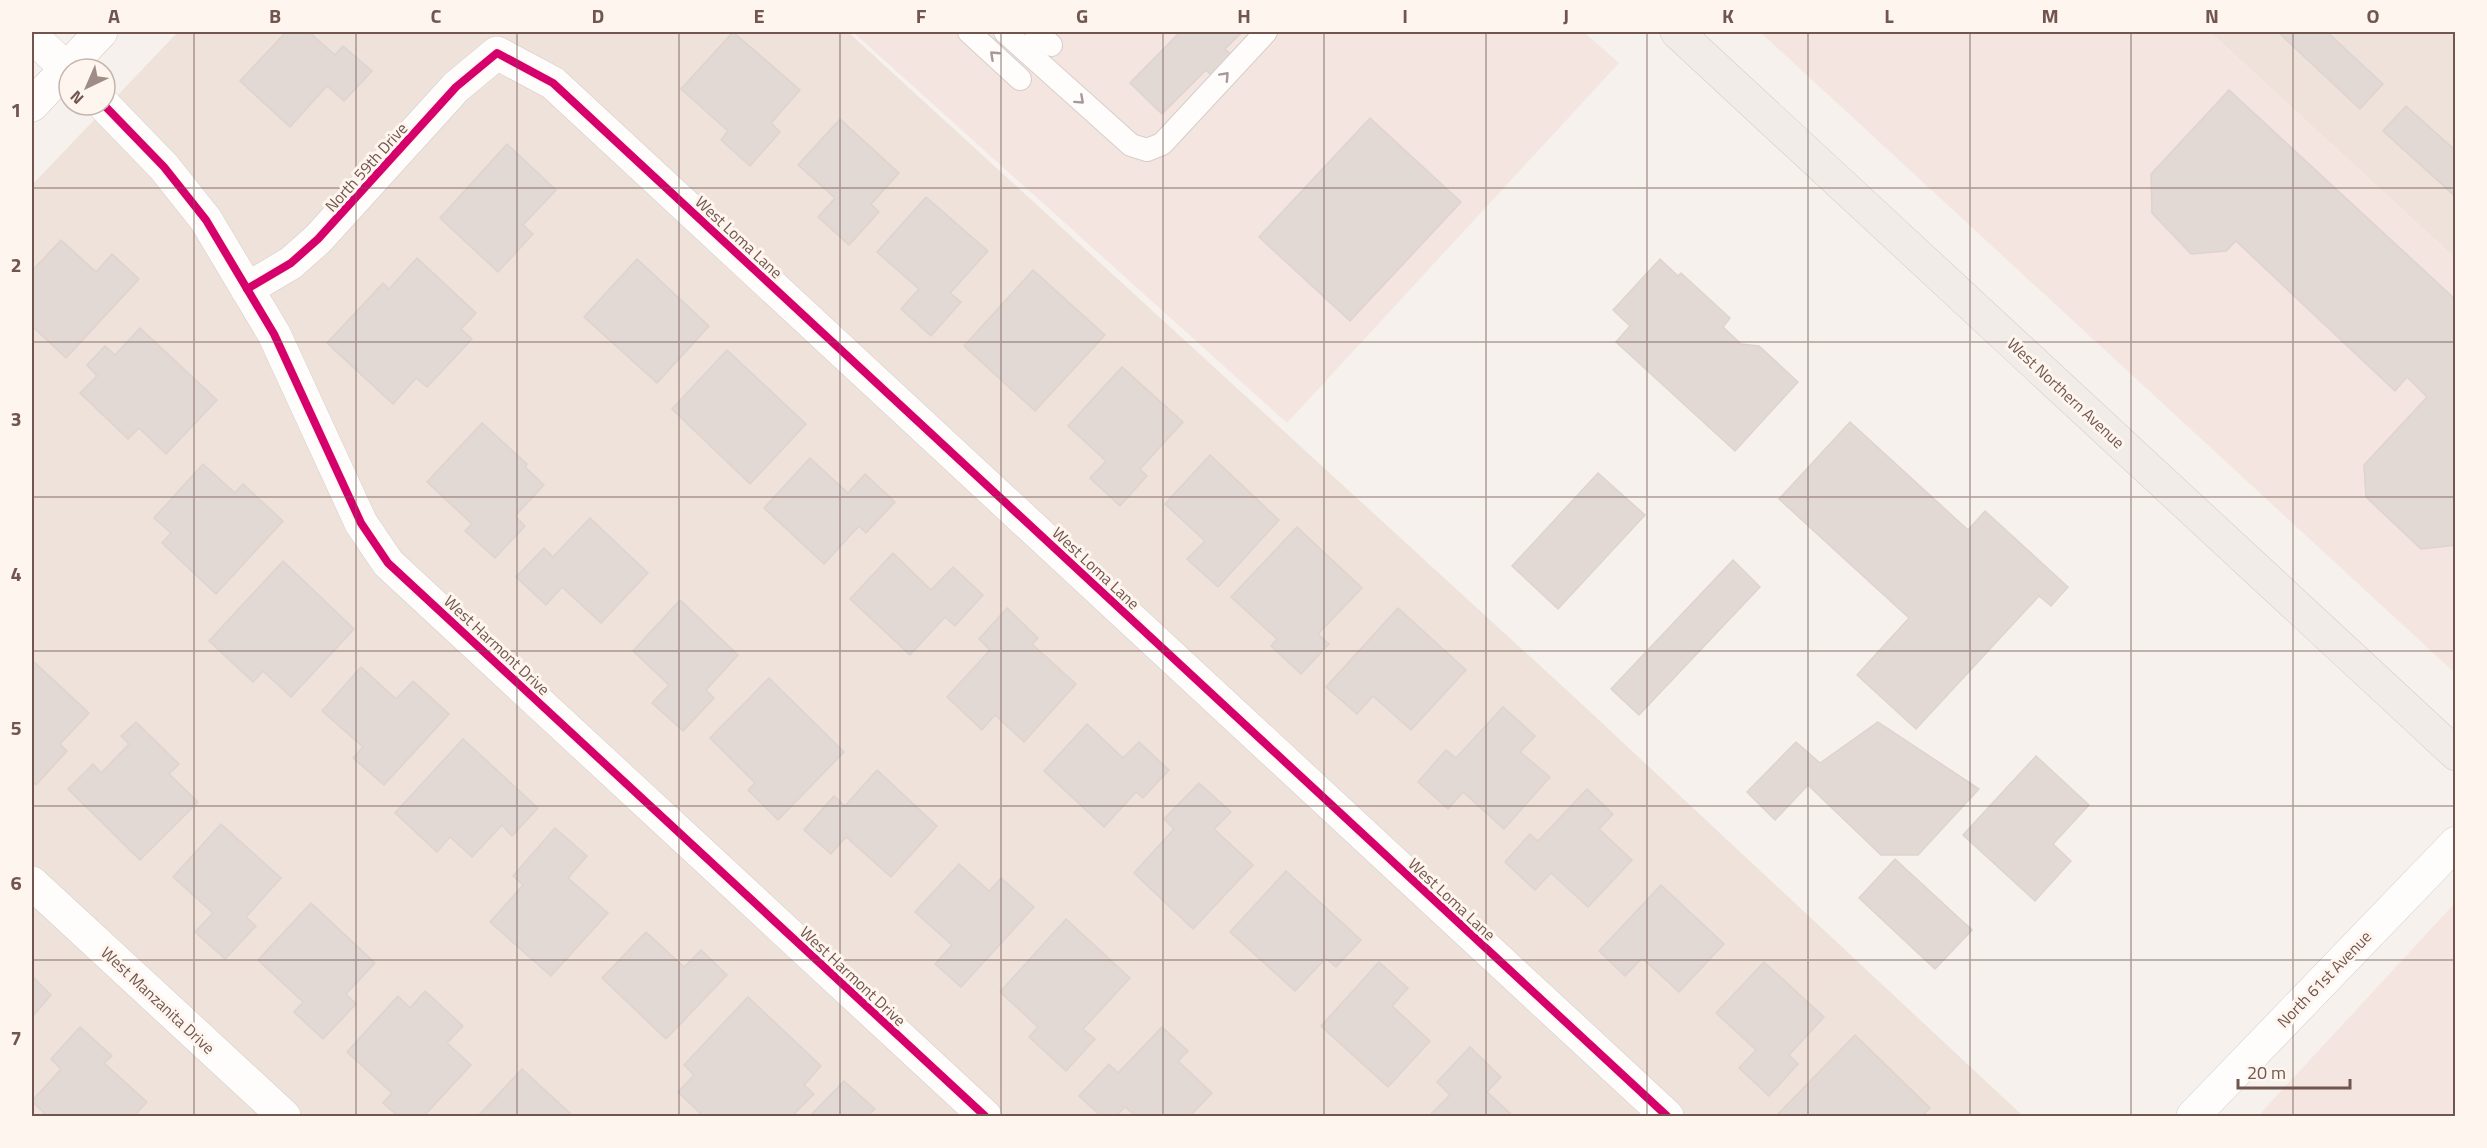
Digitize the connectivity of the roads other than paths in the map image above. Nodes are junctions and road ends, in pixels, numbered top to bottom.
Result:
1 (101, 32) edge
2 (969, 32) edge
3 (1005, 32) edge
4 (1266, 32) edge
5 (1677, 32) edge
6 (32, 36) edge
7 (1041, 46) edge
8 (497, 53) joint
9 (79, 57) edge
10 (57, 60) edge
11 (1020, 79) dead end
12 (57, 81) edge
13 (32, 105) edge
14 (116, 117) edge
15 (247, 289) junction
16 (2456, 754) edge
17 (2456, 843) edge
18 (32, 883) edge
19 (284, 1116) edge
20 (985, 1116) edge
21 (1667, 1116) edge
22 (2193, 1116) edge

1 - 9 street
11 -> 2 lane
3 - 7 lane
7 -> 4 lane
5 - 16 main road, West Northern Avenue
6 - 10 street
8 - 15 street, North 59th Drive
8 - 21 street, West Loma Lane
12 - 13 street
14 - 15 street, West Harmont Drive
15 - 20 street, West Harmont Drive
17 - 22 street, North 61st Avenue
18 - 19 street, West Manzanita Drive

